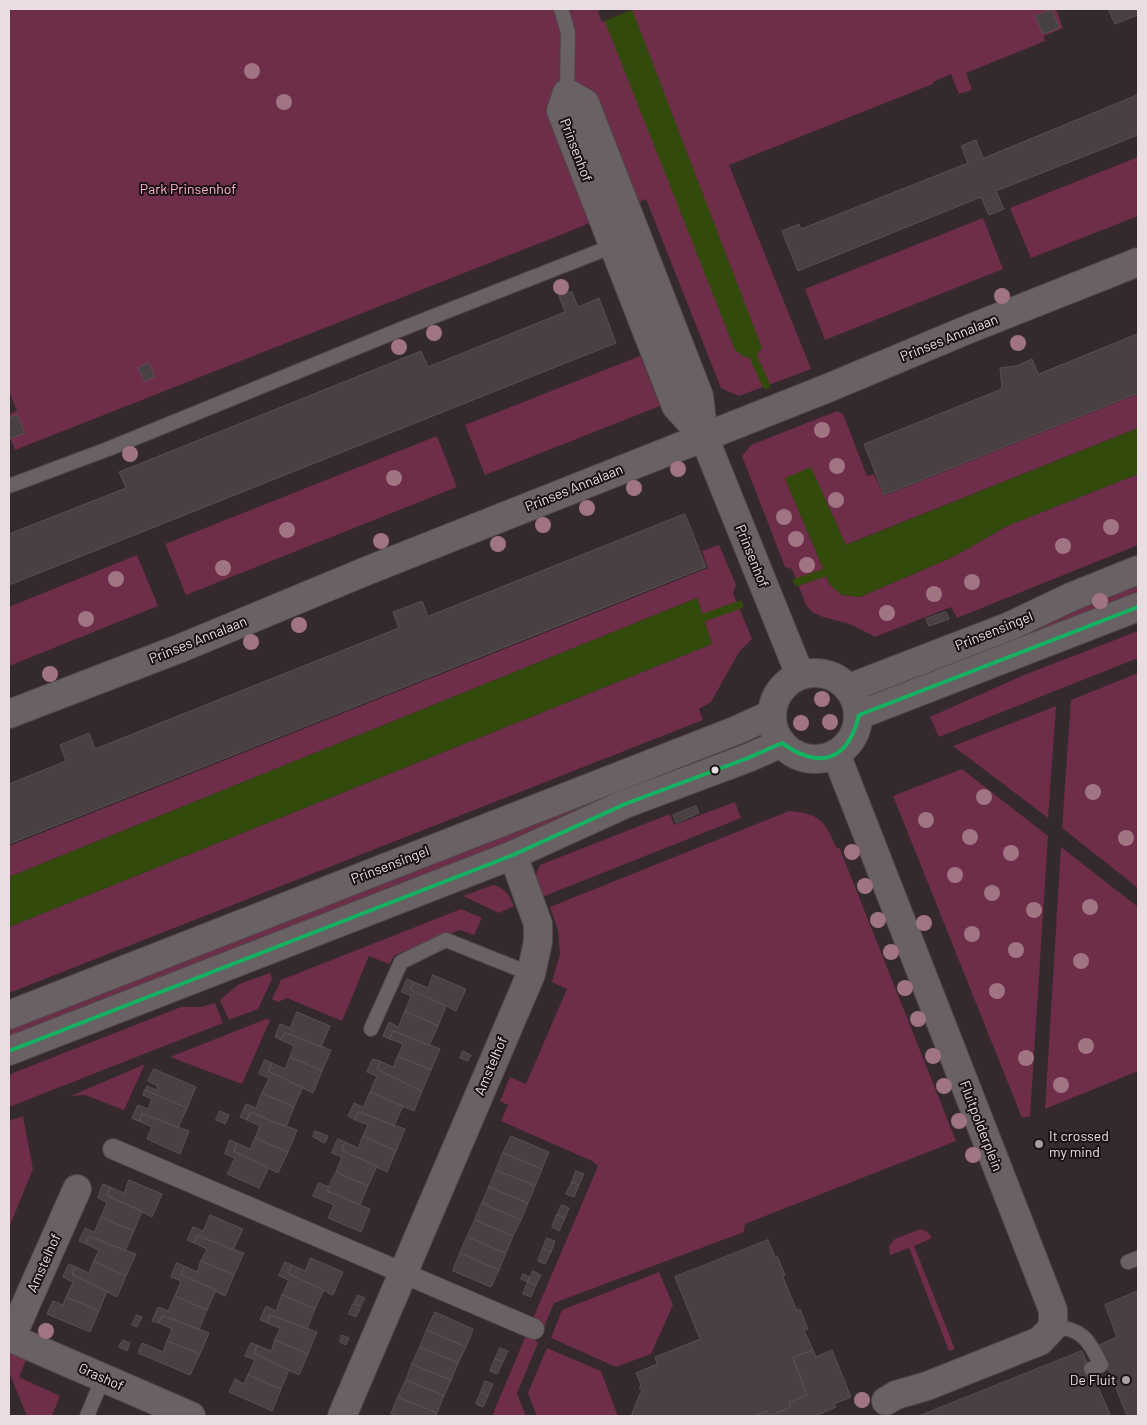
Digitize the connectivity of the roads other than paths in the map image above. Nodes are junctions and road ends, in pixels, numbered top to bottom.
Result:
1 (561, 9) edge
2 (567, 93) joint
3 (625, 241) junction
4 (1138, 262) edge
5 (704, 437) junction
6 (9, 486) edge
7 (1138, 570) edge
8 (1138, 607) edge
9 (800, 675) junction
10 (849, 688) junction
11 (9, 714) edge
12 (772, 714) junction
13 (859, 715) junction
14 (782, 744) junction
15 (836, 754) junction
16 (512, 854) junction
17 (531, 974) junction
18 (9, 1014) edge
19 (371, 1029) dead end
20 (9, 1051) edge
21 (113, 1149) dead end
22 (77, 1189) dead end
23 (403, 1273) junction
24 (1053, 1327) junction
25 (534, 1330) dead end
26 (11, 1338) joint
27 (1091, 1370) dead end
28 (103, 1378) junction
29 (883, 1406) dead end
30 (87, 1416) edge
31 (191, 1416) edge
32 (342, 1416) edge

1 - 2 lane
2 - 3 street, Prinsenhof
3 - 5 street, Prinsenhof
3 - 6 lane
4 - 5 street, Prinses Annalaan
5 - 9 street, Prinsenhof
5 - 11 street, Prinses Annalaan
7 - 10 street, Prinsensingel
8 - 13 street, Prinsensingel
9 - 10 street
9 - 12 street
10 - 13 street
12 - 14 street
12 - 18 street, Prinsensingel
13 - 15 street
14 - 15 street
14 - 16 street
15 - 24 street, Fluitpolderplein
16 - 17 street, Amstelhof
16 - 20 street
17 - 19 lane
17 - 23 street, Amstelhof
21 - 23 street
22 - 26 street, Amstelhof
23 - 25 street
23 - 32 street, Amstelhof
24 - 27 lane
24 - 29 street
26 - 28 street, Grashof
28 - 30 lane
28 - 31 street, Grashof

